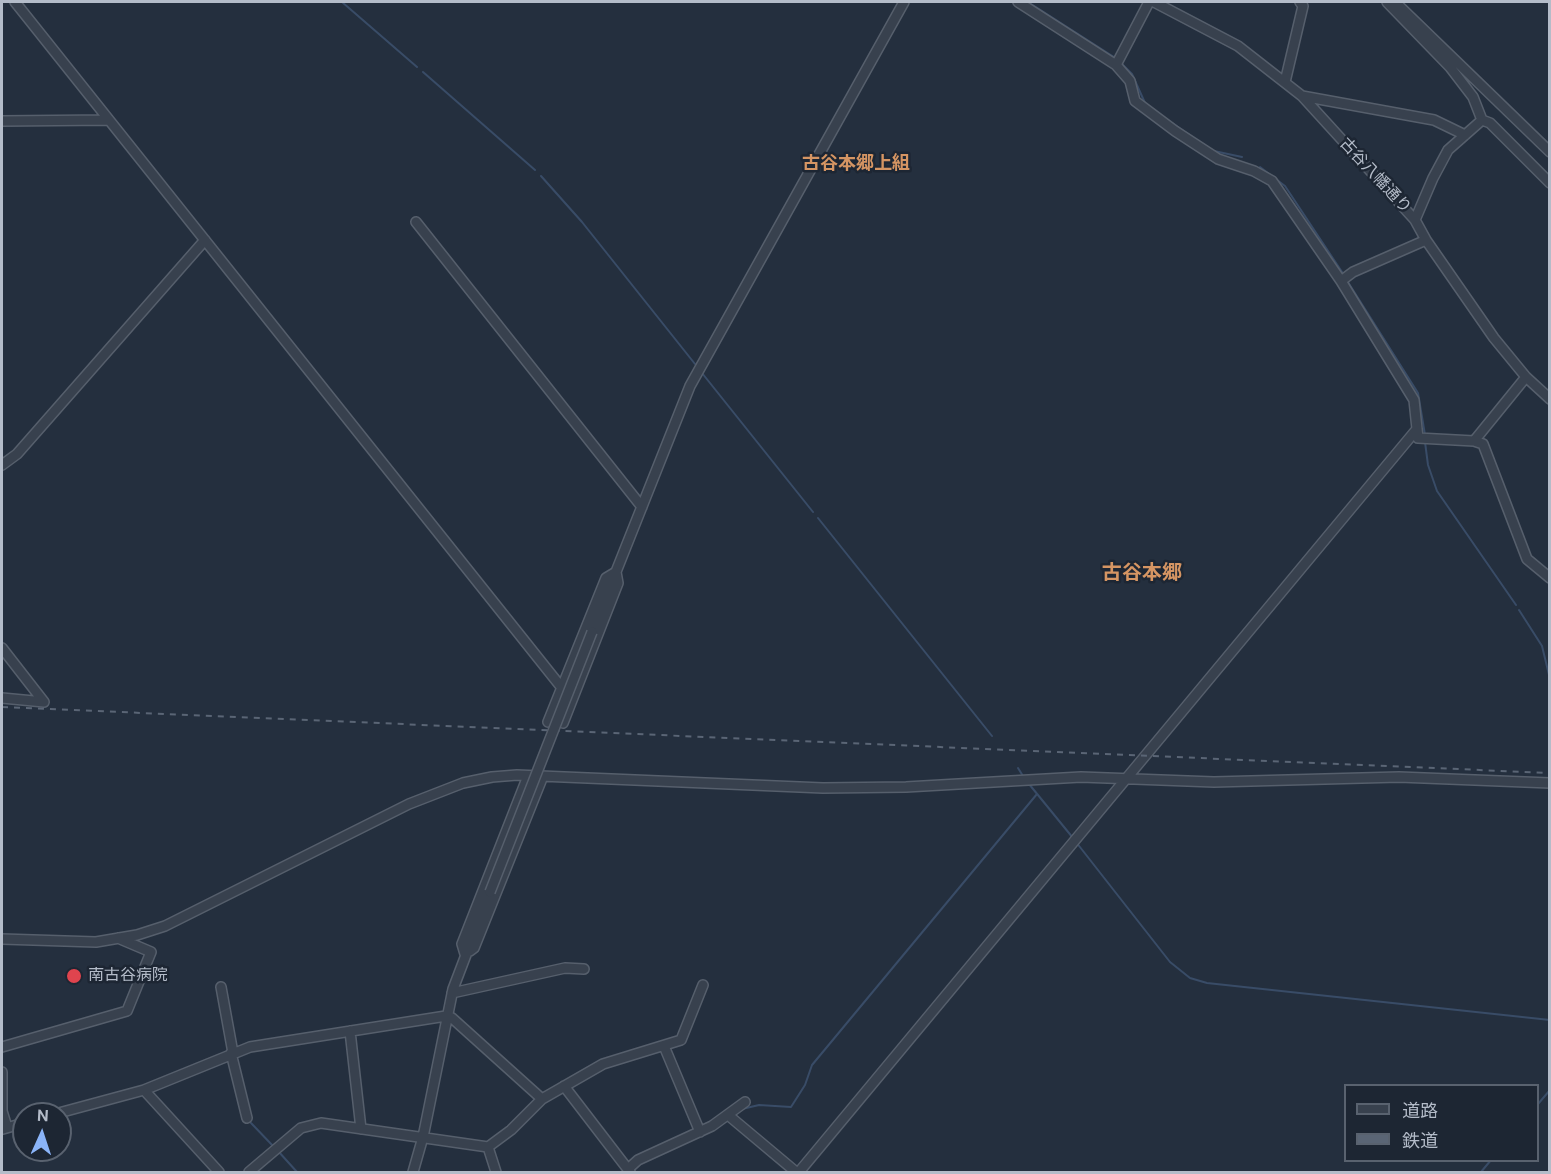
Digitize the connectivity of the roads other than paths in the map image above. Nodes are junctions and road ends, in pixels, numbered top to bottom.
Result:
1 (15, 2) edge
2 (904, 2) edge
3 (1018, 2) edge
4 (1149, 2) edge
5 (1154, 2) edge
6 (1300, 2) edge
7 (1387, 2) edge
8 (1395, 2) edge
9 (1116, 65) junction
10 (1285, 82) junction
11 (1302, 96) junction
12 (109, 120) junction
13 (1482, 120) junction
14 (2, 121) edge
15 (1466, 135) junction
16 (1550, 152) edge
17 (1550, 183) edge
18 (1415, 220) junction
19 (416, 222) dead end
20 (205, 240) junction
21 (1426, 240) junction
22 (1341, 281) junction
23 (1526, 377) junction
24 (1550, 399) edge
25 (1417, 429) junction
26 (1474, 441) junction
27 (2, 465) edge
28 (642, 507) junction
29 (616, 572) junction
30 (1550, 578) edge
31 (2, 648) edge
32 (562, 688) junction
33 (2, 698) edge
34 (548, 722) dead end
35 (563, 723) dead end
36 (528, 776) junction
37 (543, 777) junction
38 (1126, 778) junction
39 (1550, 783) edge
40 (118, 938) junction
41 (2, 939) edge
42 (465, 954) junction
43 (584, 969) dead end
44 (703, 985) dead end
45 (221, 987) dead end
46 (452, 993) junction
47 (446, 1016) junction
48 (350, 1031) junction
49 (664, 1046) junction
50 (2, 1047) edge
51 (232, 1053) junction
52 (2, 1072) edge
53 (564, 1086) junction
54 (144, 1090) junction
55 (542, 1100) junction
56 (745, 1102) dead end
57 (72, 1109) edge
58 (728, 1115) junction
59 (247, 1118) dead end
60 (4, 1128) edge
61 (361, 1129) junction
62 (700, 1132) junction
63 (423, 1137) junction
64 (488, 1147) junction
65 (629, 1171) edge
66 (219, 1173) edge
67 (249, 1173) edge
68 (413, 1173) edge
69 (496, 1173) edge
70 (797, 1173) edge

1 - 12 street
2 - 28 street
3 - 9 street
4 - 9 street
5 - 10 street, 古谷八幡通り
6 - 10 street
7 - 13 street
8 - 16 street
9 - 22 street
10 - 11 street, 古谷八幡通り
11 - 15 street
11 - 18 street, 古谷八幡通り
12 - 14 street
12 - 20 street
13 - 15 street
13 - 17 street
15 - 18 street
18 - 21 street, 古谷八幡通り
19 - 28 street
20 - 27 street
20 - 32 street
21 - 22 street
21 - 23 street, 古谷八幡通り
22 - 25 street
23 - 24 street, 古谷八幡通り
23 - 26 street
25 - 26 street
25 - 38 street
26 - 30 street
28 - 29 street
29 - 32 street
29 - 35 street
29 - 42 street, bridge
31 - 33 street
32 - 34 street
36 - 37 street
36 - 40 street
36 - 42 street
37 - 38 street
37 - 42 street
38 - 39 street
38 - 70 street
40 - 41 street
40 - 50 street
42 - 46 street
43 - 46 street
44 - 49 street
45 - 51 street
46 - 47 street
47 - 48 street
47 - 55 street
47 - 63 street
48 - 51 street
48 - 61 street
49 - 53 street
49 - 62 street
51 - 54 street
51 - 59 street
52 - 60 street
53 - 55 street
53 - 65 street
54 - 57 street
54 - 66 street
55 - 64 street
56 - 58 street
58 - 62 street
58 - 70 street
61 - 63 street
61 - 67 street
62 - 65 street
63 - 64 street
63 - 68 street
64 - 69 street

